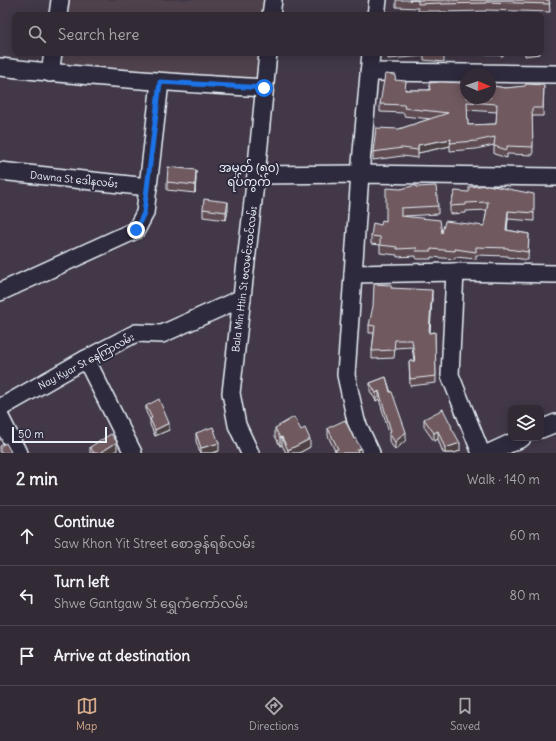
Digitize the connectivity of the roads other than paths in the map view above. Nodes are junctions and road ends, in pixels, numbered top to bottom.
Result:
1 (60, 0) edge
2 (273, 0) edge
3 (378, 0) edge
4 (58, 12) edge
5 (271, 12) edge
6 (376, 12) edge
7 (53, 56) edge
8 (268, 56) edge
9 (371, 56) edge
10 (0, 67) edge
11 (368, 72) junction
12 (50, 73) junction
13 (556, 74) edge
14 (160, 82) junction
15 (264, 88) junction
16 (0, 171) edge
17 (360, 174) junction
18 (256, 175) junction
19 (556, 177) edge
20 (148, 187) junction
21 (455, 272) junction
22 (353, 274) junction
23 (556, 274) edge
24 (0, 292) edge
25 (242, 298) junction
26 (86, 359) junction
27 (0, 408) edge
28 (0, 418) edge
29 (556, 423) edge
30 (544, 429) edge
31 (516, 441) edge
32 (18, 453) edge
33 (133, 453) edge
34 (250, 453) edge
35 (371, 453) edge
36 (481, 453) edge
37 (490, 453) edge

1 - 4 street
2 - 5 street
3 - 6 street
7 - 12 street
8 - 15 street, Bala Min Htin St ဗလမင်းထင်လမ်း
9 - 11 street
10 - 12 street
11 - 13 street
11 - 17 street
12 - 14 street
14 - 15 street
14 - 20 street
15 - 18 street, Bala Min Htin St ဗလမင်းထင်လမ်း
16 - 20 street, Dawna St ဒေါနလမ်း
17 - 18 street
17 - 19 street
17 - 22 street
18 - 25 street, Bala Min Htin St ဗလမင်းထင်လမ်း
20 - 24 street
21 - 22 street
21 - 23 street
21 - 36 street
22 - 35 street
25 - 26 street, Nay Kyar St နေကြာလမ်း
25 - 34 street, Bala Min Htin St ဗလမင်းထင်လမ်း
26 - 27 street, Nay Kyar St နေကြာလမ်း
26 - 33 street
28 - 32 street
29 - 30 street
31 - 37 street

